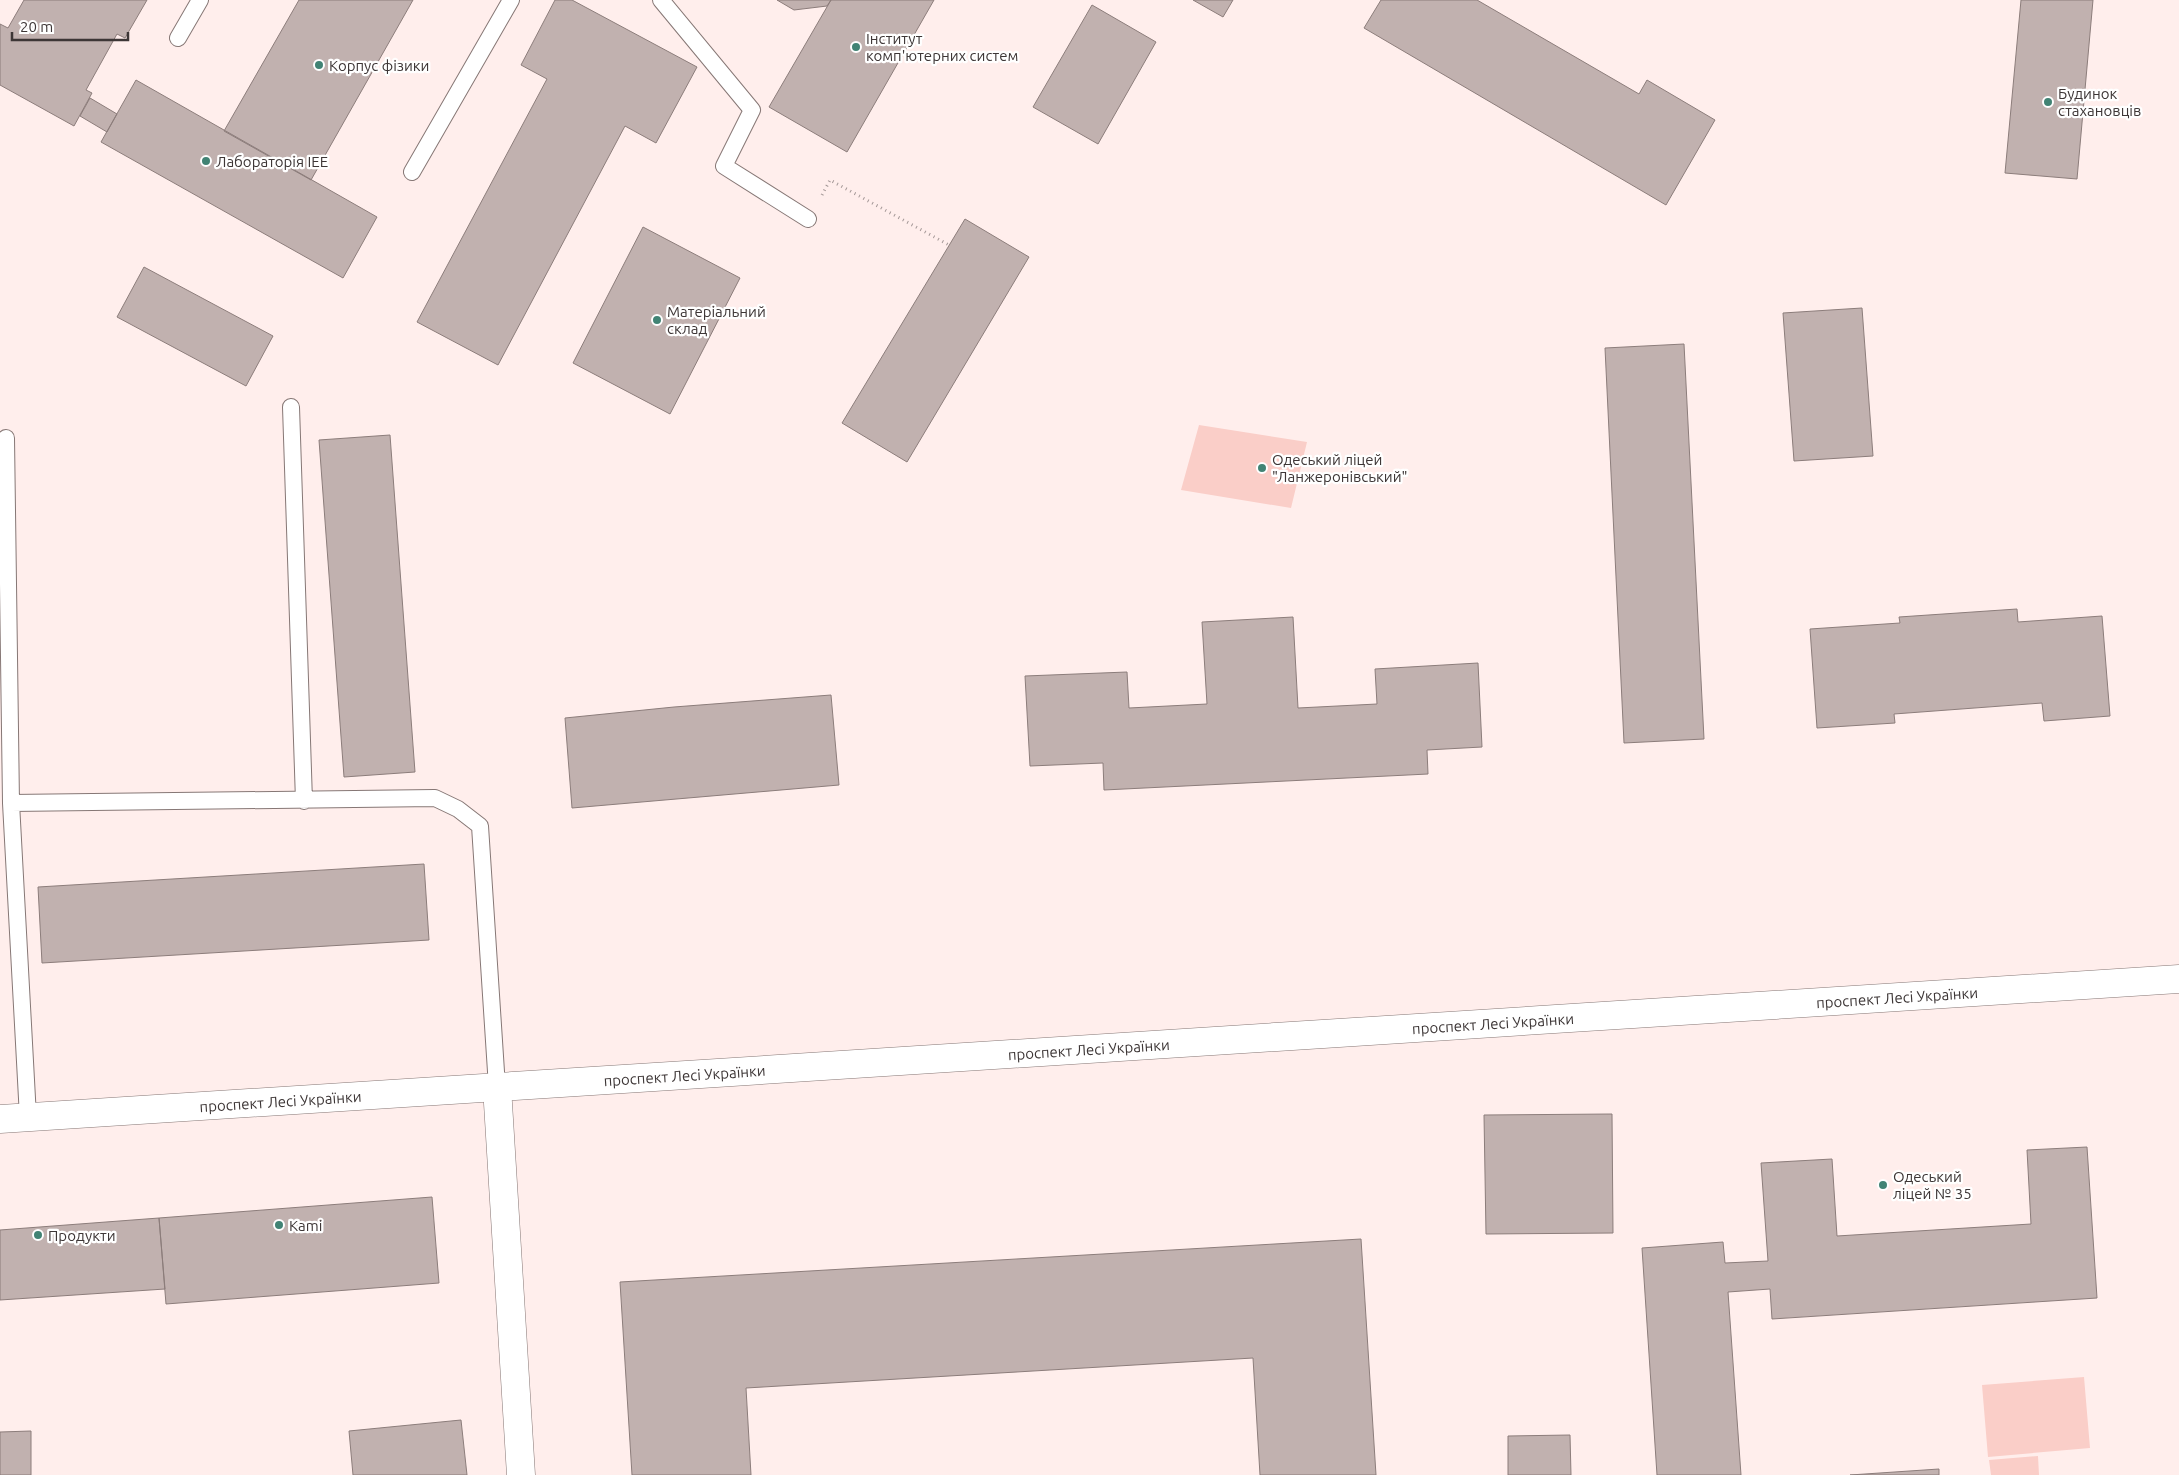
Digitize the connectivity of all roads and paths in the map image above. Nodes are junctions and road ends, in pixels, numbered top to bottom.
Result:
1 (200, 0) edge
2 (511, 0) edge
3 (661, 0) edge
4 (178, 38) dead end
5 (412, 172) dead end
6 (808, 219) joint
7 (949, 245) dead end
8 (292, 407) dead end
9 (6, 438) dead end
10 (304, 801) junction
11 (11, 803) junction
12 (2179, 979) edge
13 (497, 1087) junction
14 (28, 1117) junction
15 (0, 1119) edge
16 (521, 1475) edge

1 - 4 lane
2 - 5 lane
3 - 6 lane
6 - 7 path
8 - 10 lane
9 - 11 lane
10 - 11 lane
10 - 13 lane
11 - 14 lane
12 - 13 street, проспект Лесі Українки
13 - 14 street, проспект Лесі Українки
13 - 16 street
14 - 15 street, проспект Лесі Українки

